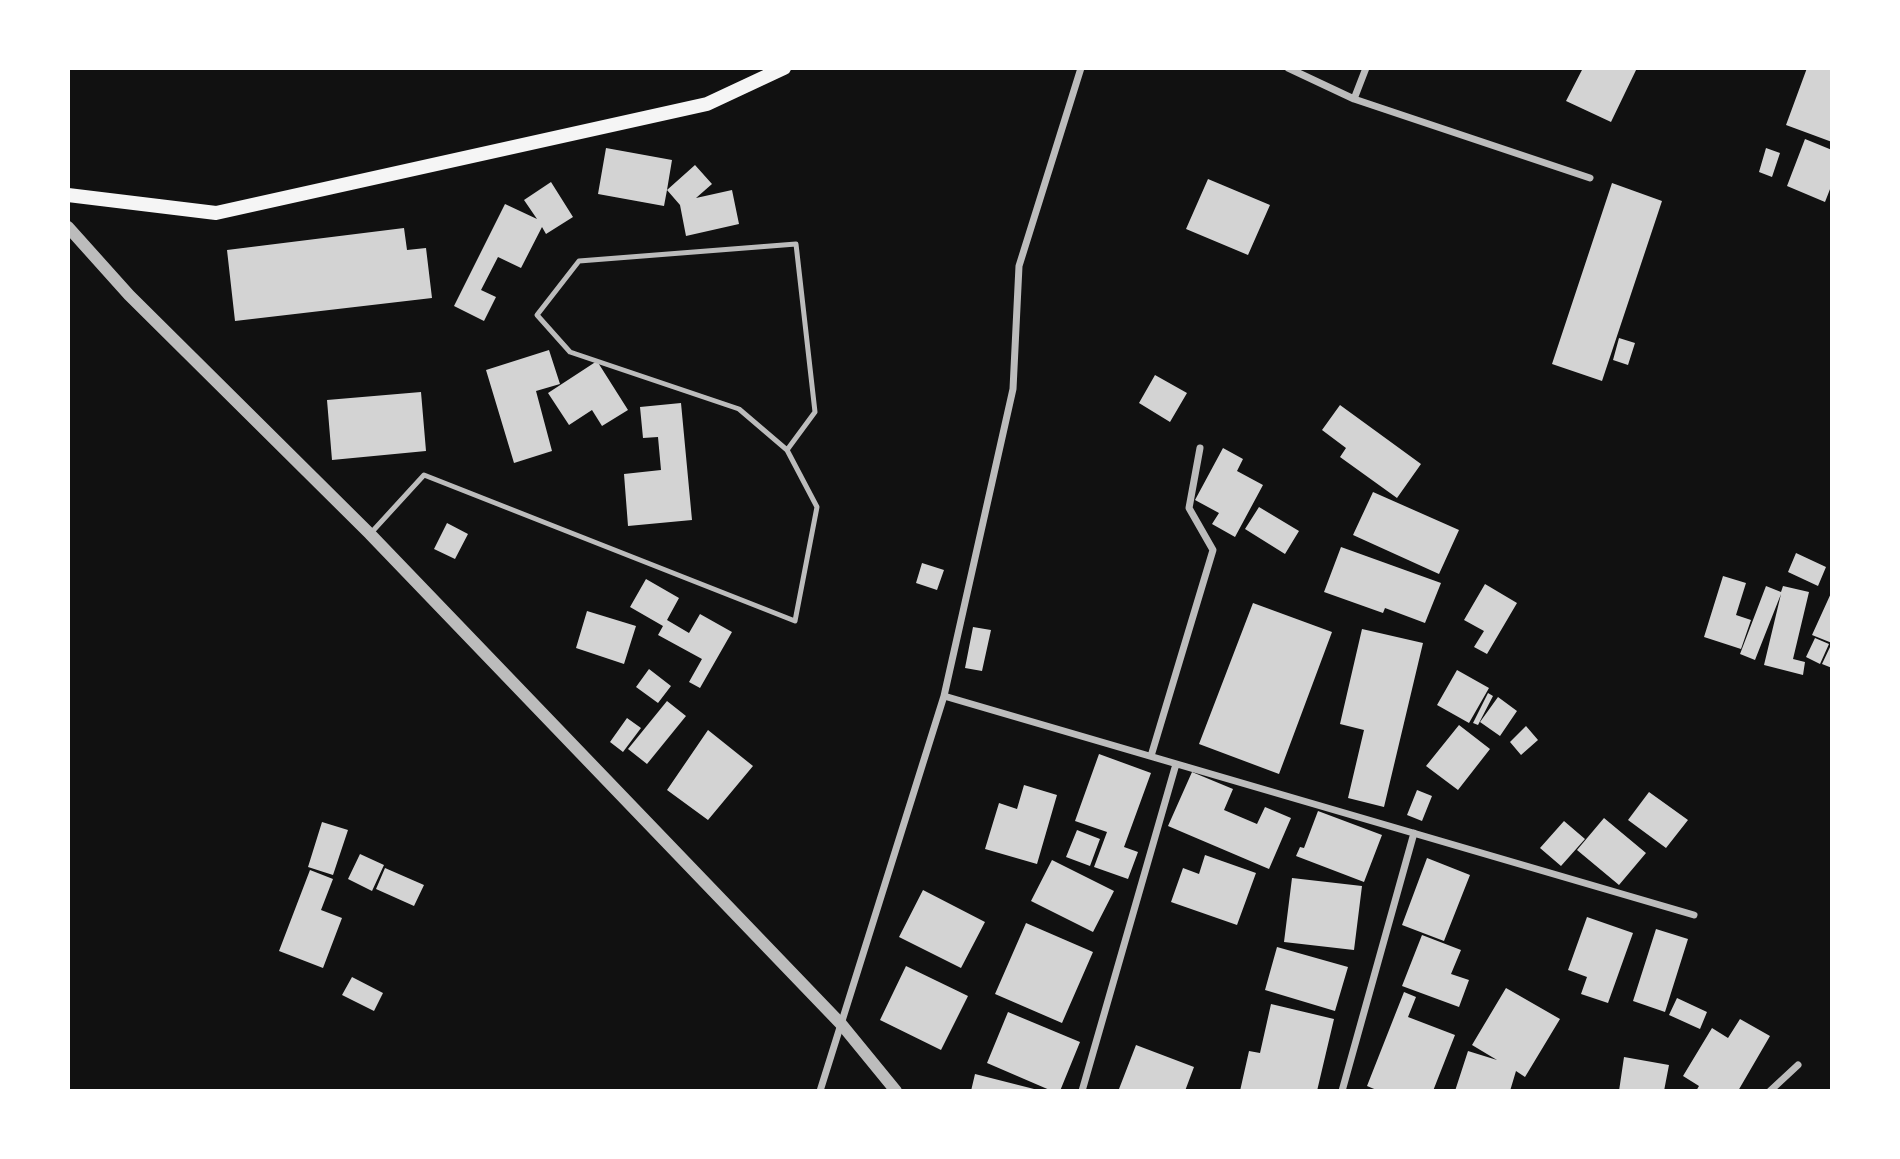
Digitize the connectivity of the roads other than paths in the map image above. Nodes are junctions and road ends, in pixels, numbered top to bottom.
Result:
1 (784, 68) edge
2 (1081, 68) edge
3 (1288, 68) edge
4 (1366, 68) edge
5 (1354, 99) junction
6 (1590, 178) dead end
7 (68, 195) edge
8 (68, 227) edge
9 (1200, 448) dead end
10 (787, 450) junction
11 (370, 534) junction
12 (944, 696) junction
13 (1151, 756) junction
14 (1176, 764) junction
15 (1414, 833) junction
16 (1694, 915) dead end
17 (842, 1025) junction
18 (1798, 1065) dead end
19 (820, 1091) edge
20 (896, 1091) edge
21 (1082, 1091) edge
22 (1342, 1091) edge
23 (1770, 1091) edge

1 - 7 main road
2 - 12 street
3 - 5 street
4 - 5 street
5 - 6 street
8 - 11 street
9 - 13 street
10 - 10 lane
10 - 11 lane
11 - 17 street
12 - 13 street
12 - 17 street
13 - 14 street
14 - 15 street
14 - 21 street
15 - 16 street
15 - 22 street
17 - 19 street
17 - 20 street
18 - 23 street

